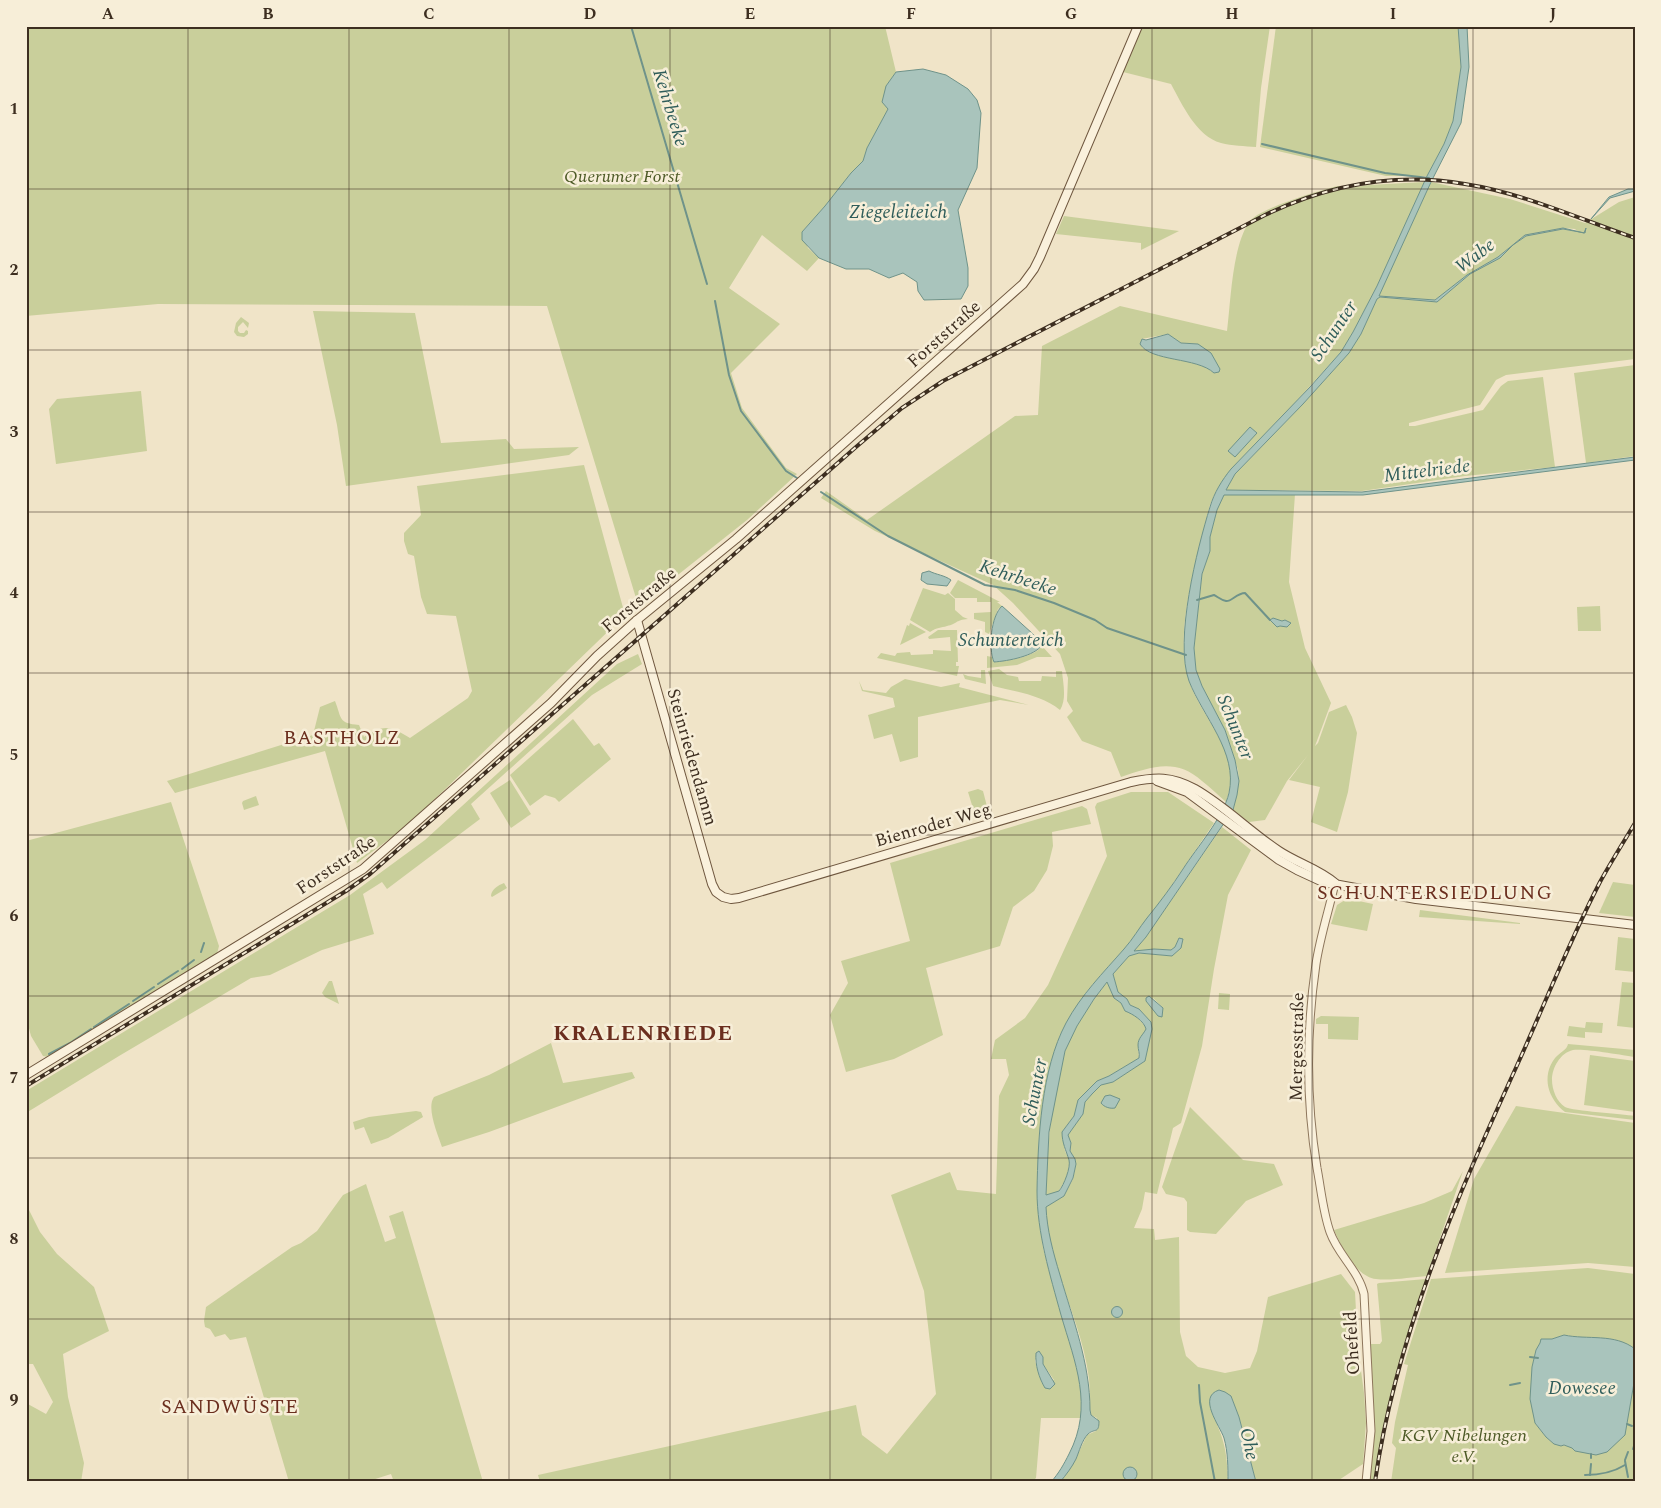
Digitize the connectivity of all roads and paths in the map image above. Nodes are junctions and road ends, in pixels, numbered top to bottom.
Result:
1 (1138, 26) edge
2 (637, 620) junction
3 (1336, 883) junction
4 (725, 898) joint
5 (1635, 925) edge
6 (26, 1075) edge
7 (1325, 1212) joint
8 (1366, 1482) edge

1 - 2 main road, Forststraße
2 - 4 main road, Steinriedendamm
2 - 6 main road, Forststraße
3 - 4 main road, Bienroder Weg
3 - 5 main road, Bienroder Weg
3 - 7 street, Mergesstraße
7 - 8 street, Ohefeld

